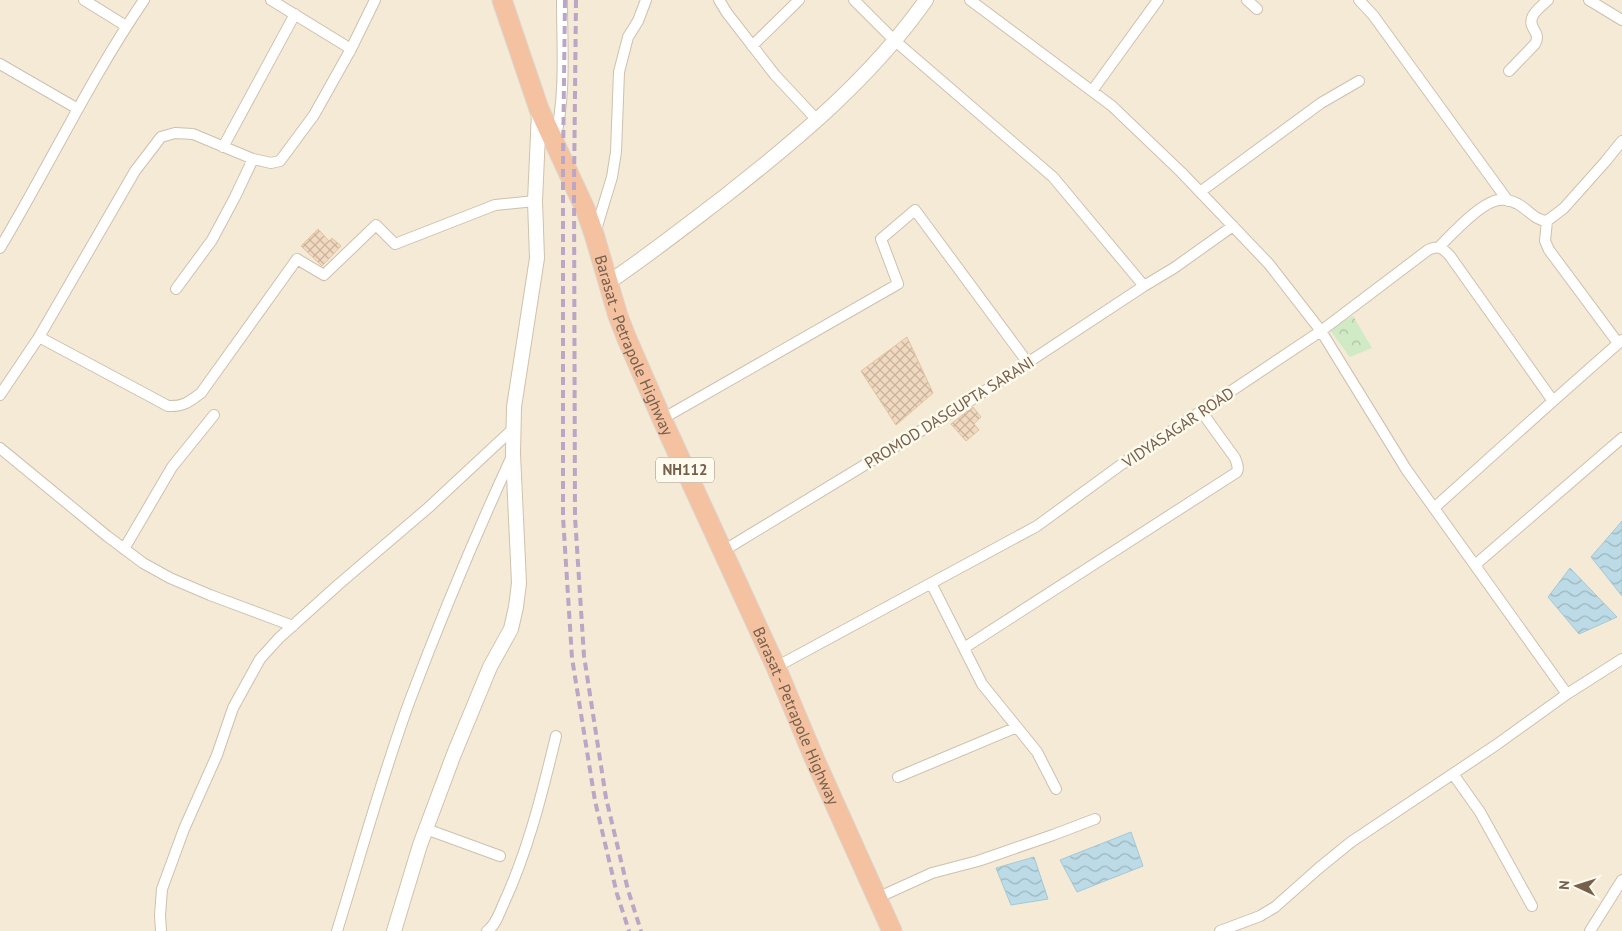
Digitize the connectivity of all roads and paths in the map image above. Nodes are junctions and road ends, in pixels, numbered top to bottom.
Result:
1 (84, 0) edge
2 (144, 0) edge
3 (271, 0) edge
4 (375, 0) edge
5 (502, 0) edge
6 (562, 0) edge
7 (646, 0) edge
8 (719, 0) edge
9 (798, 0) edge
10 (854, 0) edge
11 (926, 0) edge
12 (970, 0) edge
13 (1158, 0) edge
14 (1248, 0) edge
15 (1359, 0) edge
16 (1548, 0) edge
17 (1589, 0) edge
18 (1257, 9) dead end
19 (295, 14) junction
20 (1622, 20) edge
21 (126, 26) junction
22 (894, 40) junction
23 (752, 46) junction
24 (351, 49) junction
25 (0, 64) edge
26 (1509, 70) dead end
27 (1359, 81) dead end
28 (1092, 91) junction
29 (78, 109) junction
30 (539, 109) junction
31 (817, 120) junction
32 (1622, 141) edge
33 (554, 143) junction
34 (223, 147) junction
35 (253, 159) junction
36 (1200, 192) junction
37 (535, 201) junction
38 (1508, 201) junction
39 (1547, 222) junction
40 (1233, 226) junction
41 (594, 234) junction
42 (1439, 247) junction
43 (0, 248) edge
44 (609, 282) junction
45 (1144, 286) junction
46 (176, 289) dead end
47 (1320, 330) junction
48 (39, 337) junction
49 (1620, 342) edge
50 (1028, 362) junction
51 (0, 395) edge
52 (1553, 401) junction
53 (1201, 411) junction
54 (214, 415) dead end
55 (662, 419) junction
56 (513, 429) junction
57 (1622, 438) edge
58 (0, 448) edge
59 (513, 454) junction
60 (1434, 508) junction
61 (124, 549) junction
62 (723, 551) junction
63 (1475, 565) junction
64 (931, 583) junction
65 (293, 626) junction
66 (964, 648) junction
67 (1622, 659) edge
68 (776, 667) junction
69 (1567, 694) junction
70 (1016, 727) junction
71 (556, 736) dead end
72 (1453, 774) junction
73 (898, 777) dead end
74 (1056, 789) dead end
75 (1095, 819) dead end
76 (426, 829) junction
77 (500, 856) dead end
78 (1622, 880) edge
79 (877, 898) junction
80 (1532, 906) dead end
81 (161, 931) edge
82 (337, 931) edge
83 (394, 931) edge
84 (487, 931) edge
85 (892, 931) edge
86 (1220, 931) edge
87 (1590, 931) edge

1 - 21 street
2 - 21 street
3 - 19 street
4 - 24 street
5 - 30 highway, Barasat - Petrapole Highway / NH112
6 - 33 street
7 - 41 street
8 - 23 street
9 - 23 street
10 - 22 street
11 - 22 main road
12 - 28 street
13 - 28 street
14 - 18 street
15 - 38 street
16 - 26 street
17 - 20 street
19 - 24 street
19 - 34 street
21 - 29 street
22 - 31 main road
22 - 45 street
23 - 31 street
24 - 35 street
25 - 29 street
27 - 36 street
28 - 36 street
29 - 43 street
30 - 33 highway, Barasat - Petrapole Highway / NH112
30 - 37 main road
31 - 44 main road
32 - 39 street
33 - 41 highway, Barasat - Petrapole Highway / NH112
34 - 35 street
34 - 48 street
35 - 46 street
36 - 40 street
37 - 48 street
37 - 56 main road
38 - 39 street
38 - 42 street, VIDYASAGAR ROAD
39 - 49 street
40 - 45 street, PROMOD DASGUPTA SARANI
40 - 47 street
41 - 44 highway, Barasat - Petrapole Highway / NH112
42 - 47 street, VIDYASAGAR ROAD
42 - 52 street
44 - 55 highway, Barasat - Petrapole Highway / NH112
45 - 50 street, PROMOD DASGUPTA SARANI
47 - 53 street, VIDYASAGAR ROAD
47 - 60 street
48 - 51 street
49 - 52 street
50 - 55 street
50 - 62 street, PROMOD DASGUPTA SARANI
52 - 60 street
53 - 64 street, VIDYASAGAR ROAD
53 - 66 street
54 - 61 street
55 - 62 highway, Barasat - Petrapole Highway / NH112
56 - 59 main road
56 - 65 street
57 - 63 street
58 - 61 street
59 - 76 main road
59 - 82 street
60 - 63 street
61 - 65 street
62 - 68 highway, Barasat - Petrapole Highway / NH112
63 - 69 street
64 - 66 street
64 - 68 street, VIDYASAGAR ROAD
65 - 81 street
66 - 70 street
67 - 69 street
68 - 79 highway, Barasat - Petrapole Highway / NH112
69 - 72 street
70 - 73 street
70 - 74 street
71 - 84 street
72 - 80 street
72 - 86 street
75 - 79 street
76 - 77 street
76 - 83 main road
78 - 87 street
79 - 85 highway, Barasat - Petrapole Highway / NH112

